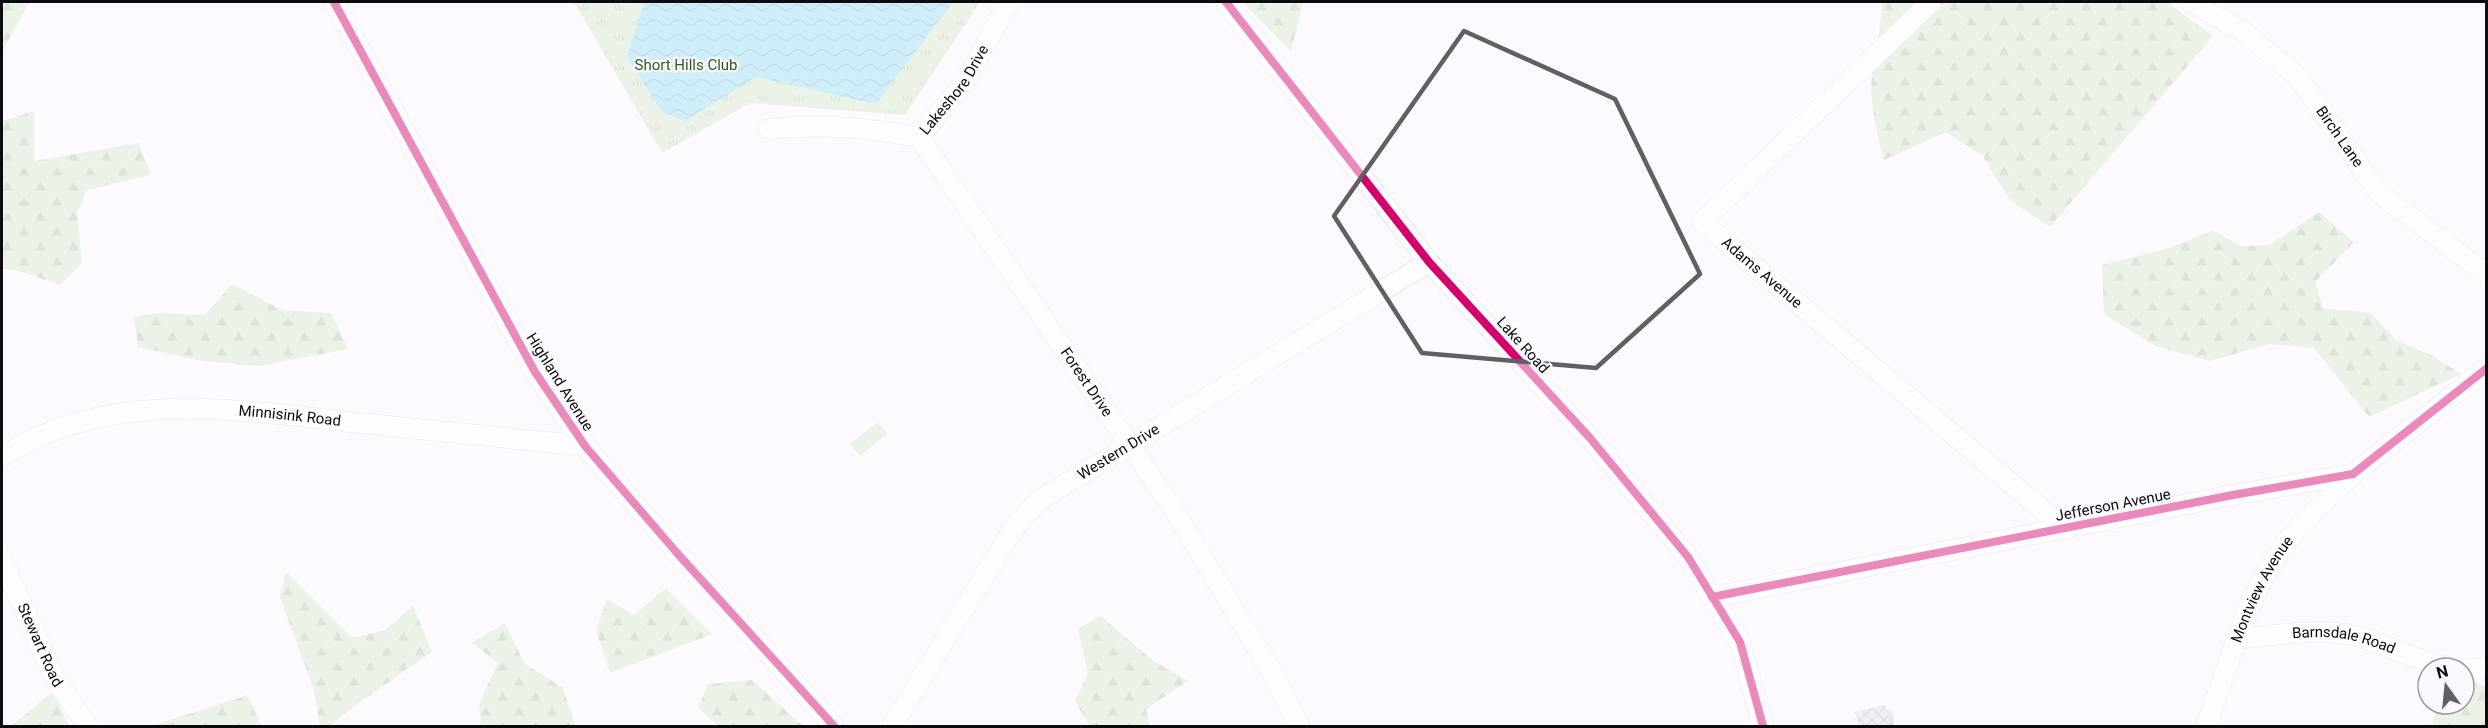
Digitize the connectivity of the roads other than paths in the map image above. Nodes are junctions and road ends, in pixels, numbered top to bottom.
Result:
1 (334, 2) edge
2 (1009, 2) edge
3 (1226, 2) edge
4 (1931, 2) edge
5 (2191, 2) edge
6 (769, 129) dead end
7 (918, 137) junction
8 (1429, 262) junction
9 (2487, 274) edge
10 (2487, 369) edge
11 (1130, 443) junction
12 (585, 446) junction
13 (2, 457) edge
14 (2353, 474) junction
15 (2065, 529) junction
16 (2, 560) edge
17 (1712, 597) junction
18 (2237, 639) junction
19 (2416, 660) edge
20 (2219, 692) junction
21 (88, 726) edge
22 (834, 726) edge
23 (892, 726) edge
24 (1299, 726) edge
25 (1763, 726) edge
26 (2206, 726) edge
27 (2220, 726) edge

1 - 12 street, Highland Avenue
2 - 7 street, Lakeshore Drive
3 - 8 street, Lake Road
4 - 15 street, Adams Avenue
5 - 9 street, Birch Lane
6 - 7 street, Lakeshore Drive
7 - 11 street, Forest Drive
8 - 11 street, Western Drive
8 - 17 street, Lake Road
10 - 14 street, Jefferson Avenue
11 - 23 street, Western Drive
11 - 24 street, Forest Drive
12 - 13 street, Minnisink Road
12 - 22 street, Highland Avenue
14 - 15 street, Jefferson Avenue
14 - 18 street, Montview Avenue
15 - 17 street, Jefferson Avenue
16 - 21 street, Stewart Road
17 - 25 street, Lake Road
18 - 19 street, Barnsdale Road
18 - 20 street, Montview Avenue
20 - 26 street, Montview Avenue
20 - 27 street

